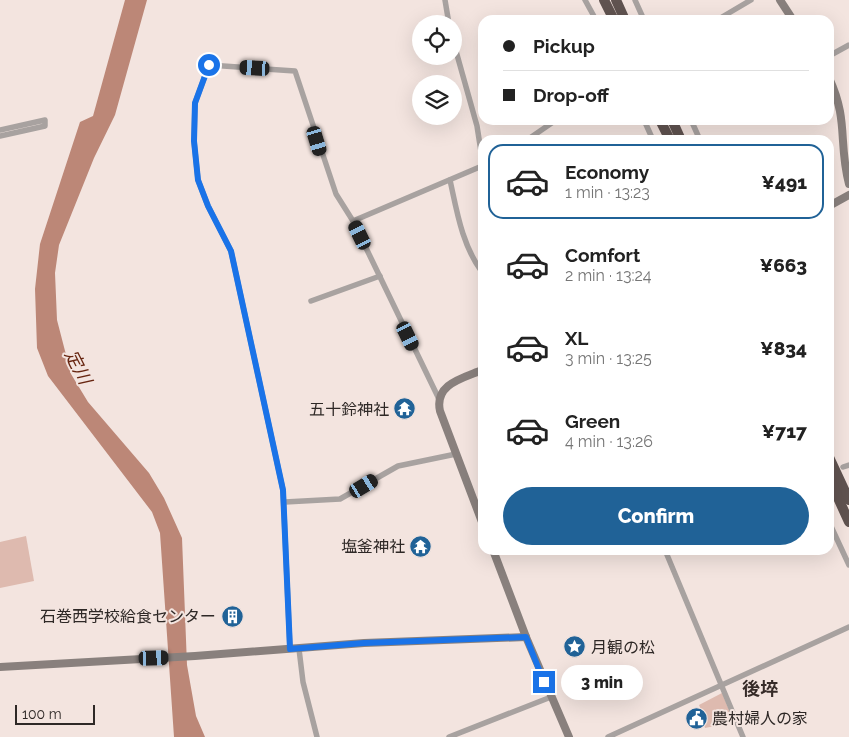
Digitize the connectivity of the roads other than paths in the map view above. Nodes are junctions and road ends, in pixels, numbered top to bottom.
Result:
1 (445, 0) edge
2 (586, 0) edge
3 (604, 0) edge
4 (616, 0) edge
5 (635, 0) edge
6 (780, 0) edge
7 (748, 1) edge
8 (447, 15) edge
9 (594, 15) edge
10 (612, 15) edge
11 (623, 15) edge
12 (642, 15) edge
13 (725, 15) edge
14 (789, 15) edge
15 (849, 45) edge
16 (834, 53) edge
17 (460, 65) edge
18 (834, 87) edge
19 (550, 125) edge
20 (0, 130) edge
21 (478, 135) edge
22 (538, 135) edge
23 (0, 136) edge
24 (478, 168) edge
25 (450, 180) junction
26 (849, 184) edge
27 (849, 195) edge
28 (834, 203) edge
29 (354, 221) junction
30 (478, 265) edge
31 (380, 276) junction
32 (311, 301) dead end
33 (478, 372) edge
34 (438, 399) junction
35 (456, 454) junction
36 (834, 468) edge
37 (834, 489) edge
38 (849, 500) edge
39 (285, 502) junction
40 (478, 512) edge
41 (849, 522) edge
42 (834, 533) edge
43 (496, 555) edge
44 (668, 555) edge
45 (849, 565) edge
46 (849, 627) edge
47 (526, 637) junction
48 (290, 649) junction
49 (299, 649) junction
50 (0, 667) edge
51 (722, 687) junction
52 (550, 697) junction
53 (317, 737) edge
54 (449, 737) edge
55 (569, 737) edge
56 (608, 737) edge
57 (743, 737) edge

1 - 8 street
2 - 9 street
3 - 10 highway
4 - 11 highway
5 - 12 street
6 - 14 street
7 - 13 street
15 - 16 street
17 - 21 street
18 - 26 street
19 - 22 street
20 - 23 street
24 - 25 street
25 - 29 street
25 - 30 street
27 - 28 street
29 - 31 street
29 - 39 street
31 - 32 street
31 - 34 street
33 - 34 street
34 - 35 street
35 - 39 street
35 - 40 street
36 - 38 highway
37 - 41 highway
39 - 48 street
42 - 45 street
43 - 47 street
44 - 51 street
46 - 51 street
47 - 49 street
47 - 52 street
48 - 49 street
48 - 50 street
49 - 53 street
51 - 56 street
51 - 57 street
52 - 54 street
52 - 55 street

